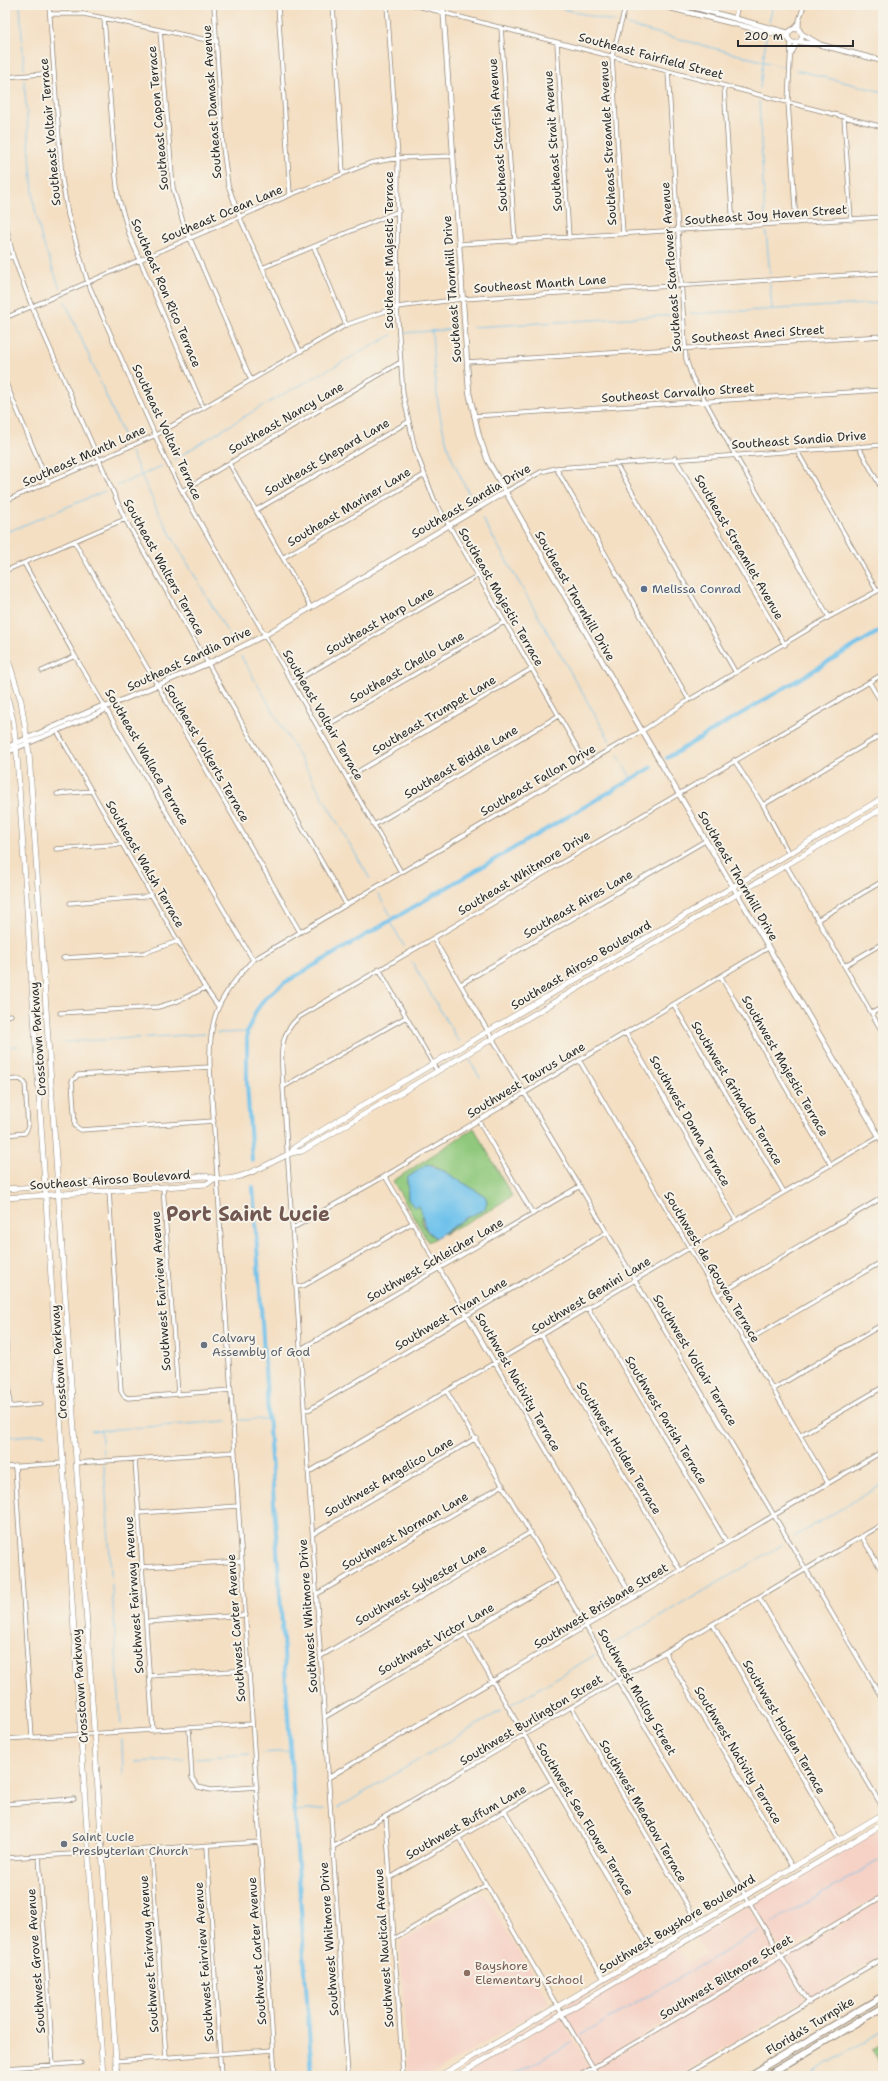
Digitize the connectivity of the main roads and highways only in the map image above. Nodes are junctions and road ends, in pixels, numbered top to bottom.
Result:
1 (5, 650) edge
2 (5, 688) edge
3 (883, 798) edge
4 (883, 808) edge
5 (289, 1154) junction
6 (216, 1179) junction
7 (58, 1185) junction
8 (46, 1186) junction
9 (5, 1189) edge
10 (58, 1194) junction
11 (46, 1195) junction
12 (5, 1198) edge
13 (883, 1814) edge
14 (878, 1817) junction
15 (883, 1824) edge
16 (839, 1840) junction
17 (847, 1845) junction
18 (806, 1870) junction
19 (690, 1928) junction
20 (651, 1951) junction
21 (659, 1956) junction
22 (622, 1979) junction
23 (883, 1996) edge
24 (883, 2007) edge
25 (466, 2060) junction
26 (103, 2076) edge
27 (117, 2076) edge
28 (440, 2076) edge
29 (446, 2076) edge
30 (457, 2076) edge
31 (748, 2076) edge
32 (766, 2076) edge

1 - 7 main road, Crosstown Parkway
2 - 8 main road, Crosstown Parkway
3 - 5 main road, Southeast Airoso Boulevard
4 - 5 main road, Southeast Airoso Boulevard
5 - 6 main road, Southeast Airoso Boulevard
6 - 7 main road, Southeast Airoso Boulevard
6 - 10 main road, Southeast Airoso Boulevard
7 - 8 main road, Southeast Airoso Boulevard
7 - 10 main road, Crosstown Parkway
8 - 9 main road, Southeast Airoso Boulevard
8 - 11 main road, Crosstown Parkway
10 - 11 main road, Southeast Airoso Boulevard
10 - 27 main road, Crosstown Parkway
11 - 12 main road, Southeast Airoso Boulevard
11 - 26 main road, Crosstown Parkway
13 - 14 main road, Southwest Bayshore Boulevard
14 - 16 main road, Southwest Bayshore Boulevard
14 - 17 main road
15 - 17 main road, Southwest Bayshore Boulevard
16 - 18 main road
16 - 19 main road, Southwest Bayshore Boulevard
17 - 18 main road, Southwest Bayshore Boulevard
18 - 21 main road, Southwest Bayshore Boulevard
19 - 20 main road, Southwest Bayshore Boulevard
19 - 21 main road
20 - 22 main road
20 - 25 main road, Southwest Bayshore Boulevard
21 - 22 main road, Southwest Bayshore Boulevard
22 - 30 main road, Southwest Bayshore Boulevard
23 - 31 highway, Florida's Turnpike
24 - 32 highway, Florida's Turnpike
25 - 28 main road, Southwest Bayshore Boulevard
25 - 29 main road

